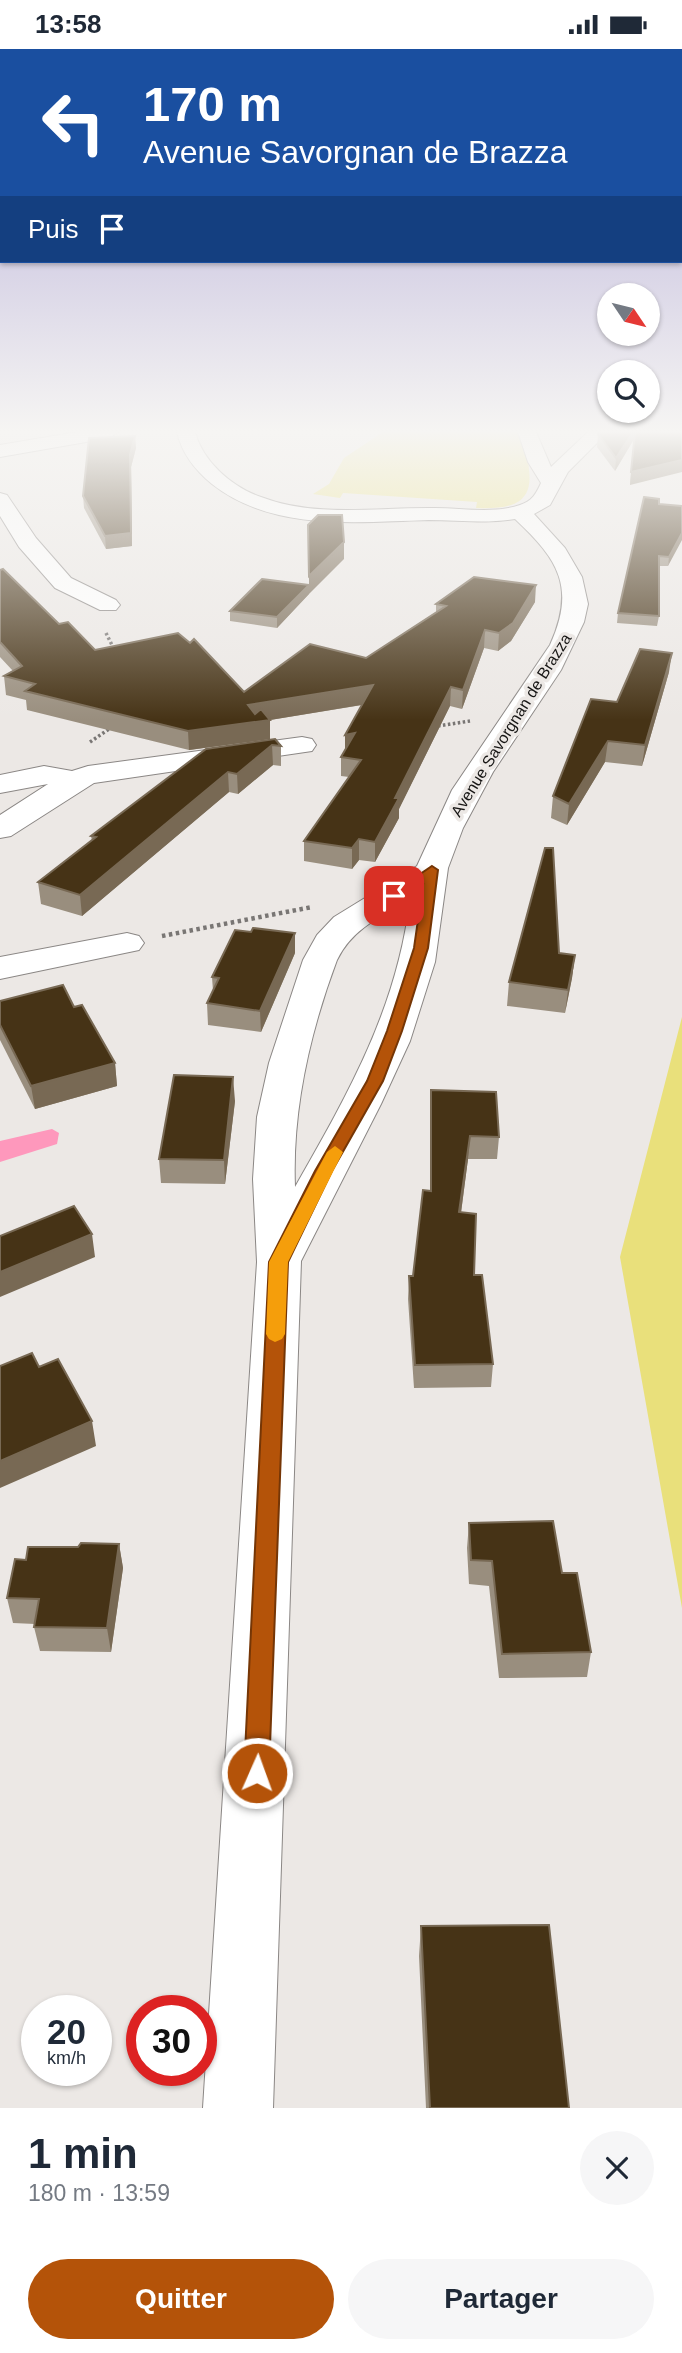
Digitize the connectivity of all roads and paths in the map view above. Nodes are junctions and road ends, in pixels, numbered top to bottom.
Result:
1 (18, 528) edge
2 (537, 528) edge
3 (108, 605) joint
4 (117, 656) edge
5 (121, 720) edge
6 (470, 721) dead end
7 (431, 727) edge
8 (302, 745) dead end
9 (44, 775) junction
10 (75, 780) junction
11 (0, 785) edge
12 (0, 829) edge
13 (432, 870) junction
14 (375, 905) junction
15 (142, 940) joint
16 (0, 968) edge
17 (279, 1262) junction
18 (238, 2108) edge

1 - 3 street
2 - 13 street, Avenue Savorgnan de Brazza
3 - 4 path
5 - 9 path
6 - 7 path
8 - 10 street
9 - 10 street
9 - 11 street
10 - 12 street
13 - 14 street, Avenue Savorgnan de Brazza
13 - 17 street, Avenue Savorgnan de Brazza
14 - 15 path
14 - 17 street, Avenue Savorgnan de Brazza
15 - 16 street
17 - 18 street, Avenue Savorgnan de Brazza

